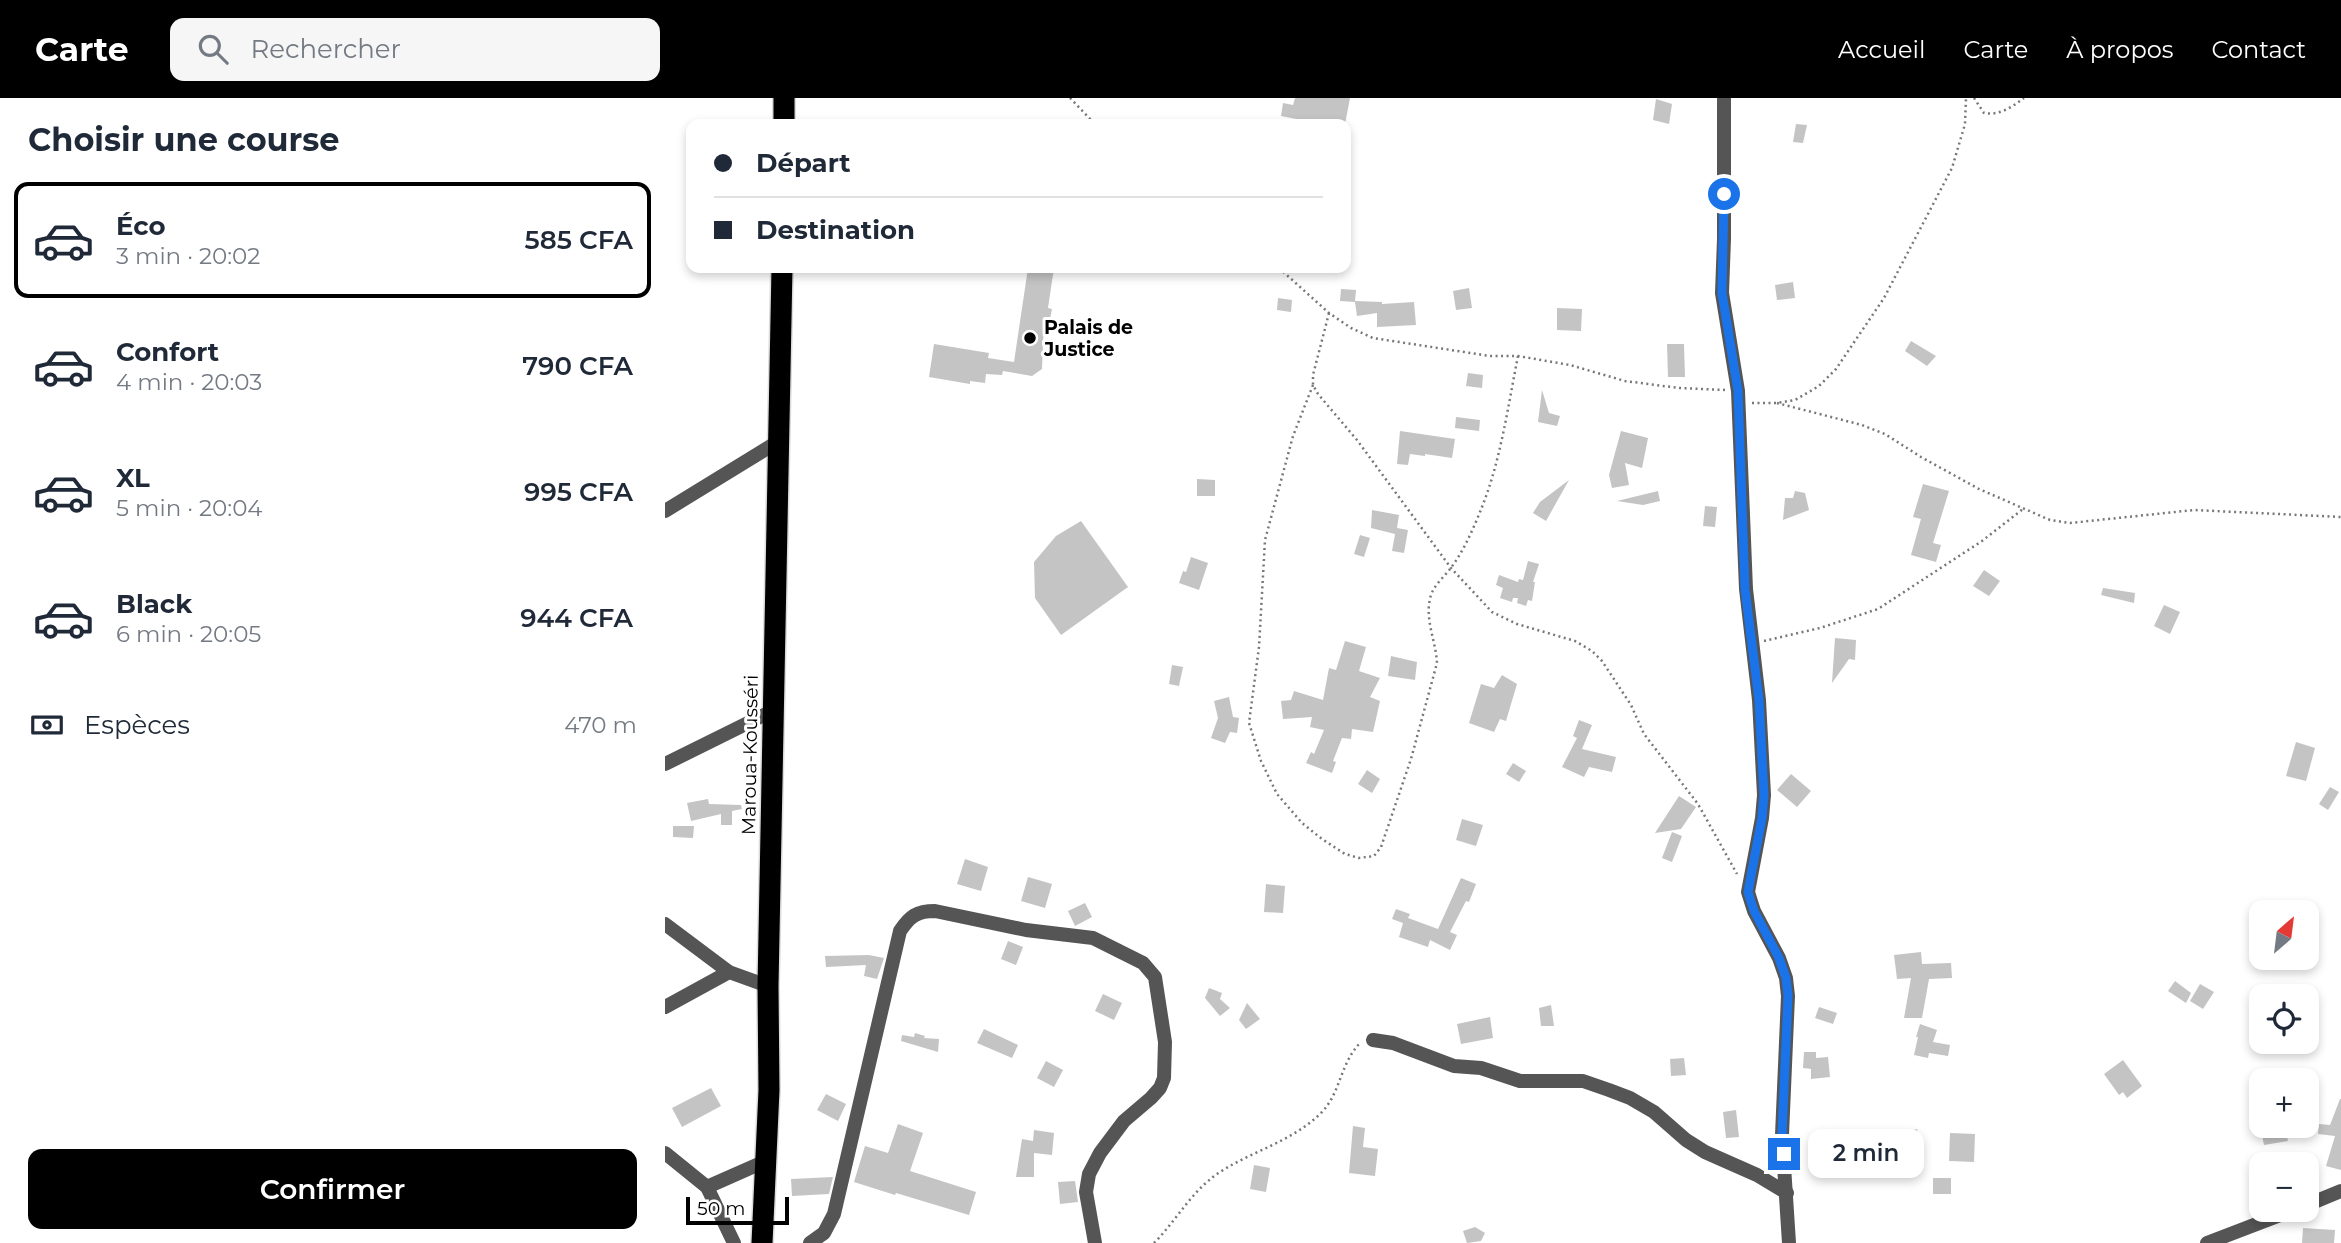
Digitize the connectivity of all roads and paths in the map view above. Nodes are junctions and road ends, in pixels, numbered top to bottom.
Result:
1 (784, 98) edge
2 (1070, 98) edge
3 (1724, 98) edge
4 (1965, 98) edge
5 (1974, 98) edge
6 (2024, 98) edge
7 (784, 119) edge
8 (1090, 119) edge
9 (782, 273) edge
10 (1285, 273) edge
11 (1329, 313) junction
12 (1518, 356) junction
13 (1313, 385) junction
14 (1738, 397) junction
15 (1777, 403) junction
16 (779, 441) junction
17 (2023, 509) junction
18 (665, 511) edge
19 (2341, 517) edge
20 (1451, 568) junction
21 (1753, 644) junction
22 (774, 710) junction
23 (665, 765) edge
24 (1748, 892) junction
25 (665, 925) edge
26 (729, 972) junction
27 (768, 986) junction
28 (665, 1007) edge
29 (1373, 1040) joint
30 (665, 1153) edge
31 (766, 1161) junction
32 (707, 1187) junction
33 (2341, 1191) edge
34 (1787, 1194) junction
35 (2319, 1200) edge
36 (2261, 1222) edge
37 (733, 1243) edge
38 (762, 1243) edge
39 (810, 1243) edge
40 (1095, 1243) edge
41 (1154, 1243) edge
42 (1789, 1243) edge
43 (2207, 1243) edge

1 - 7 highway
2 - 8 path
3 - 14 street
4 - 15 path
5 - 6 path
9 - 16 highway, Maroua-Kousséri
10 - 11 path
11 - 12 path
11 - 13 path
12 - 14 path
12 - 20 path
13 - 20 path
13 - 20 path
14 - 15 path
14 - 21 street
15 - 17 path
16 - 18 street
16 - 22 highway, Maroua-Kousséri
17 - 19 path
17 - 21 path
20 - 24 path
21 - 24 street
22 - 23 street
22 - 27 highway, Maroua-Kousséri
24 - 34 street
25 - 26 street
26 - 27 street
26 - 28 street
27 - 31 highway, Maroua-Kousséri
29 - 34 street
29 - 41 path
30 - 32 street
31 - 32 street
31 - 38 highway, Maroua-Kousséri
32 - 37 street
33 - 35 street
34 - 42 street
36 - 43 street
39 - 40 street

